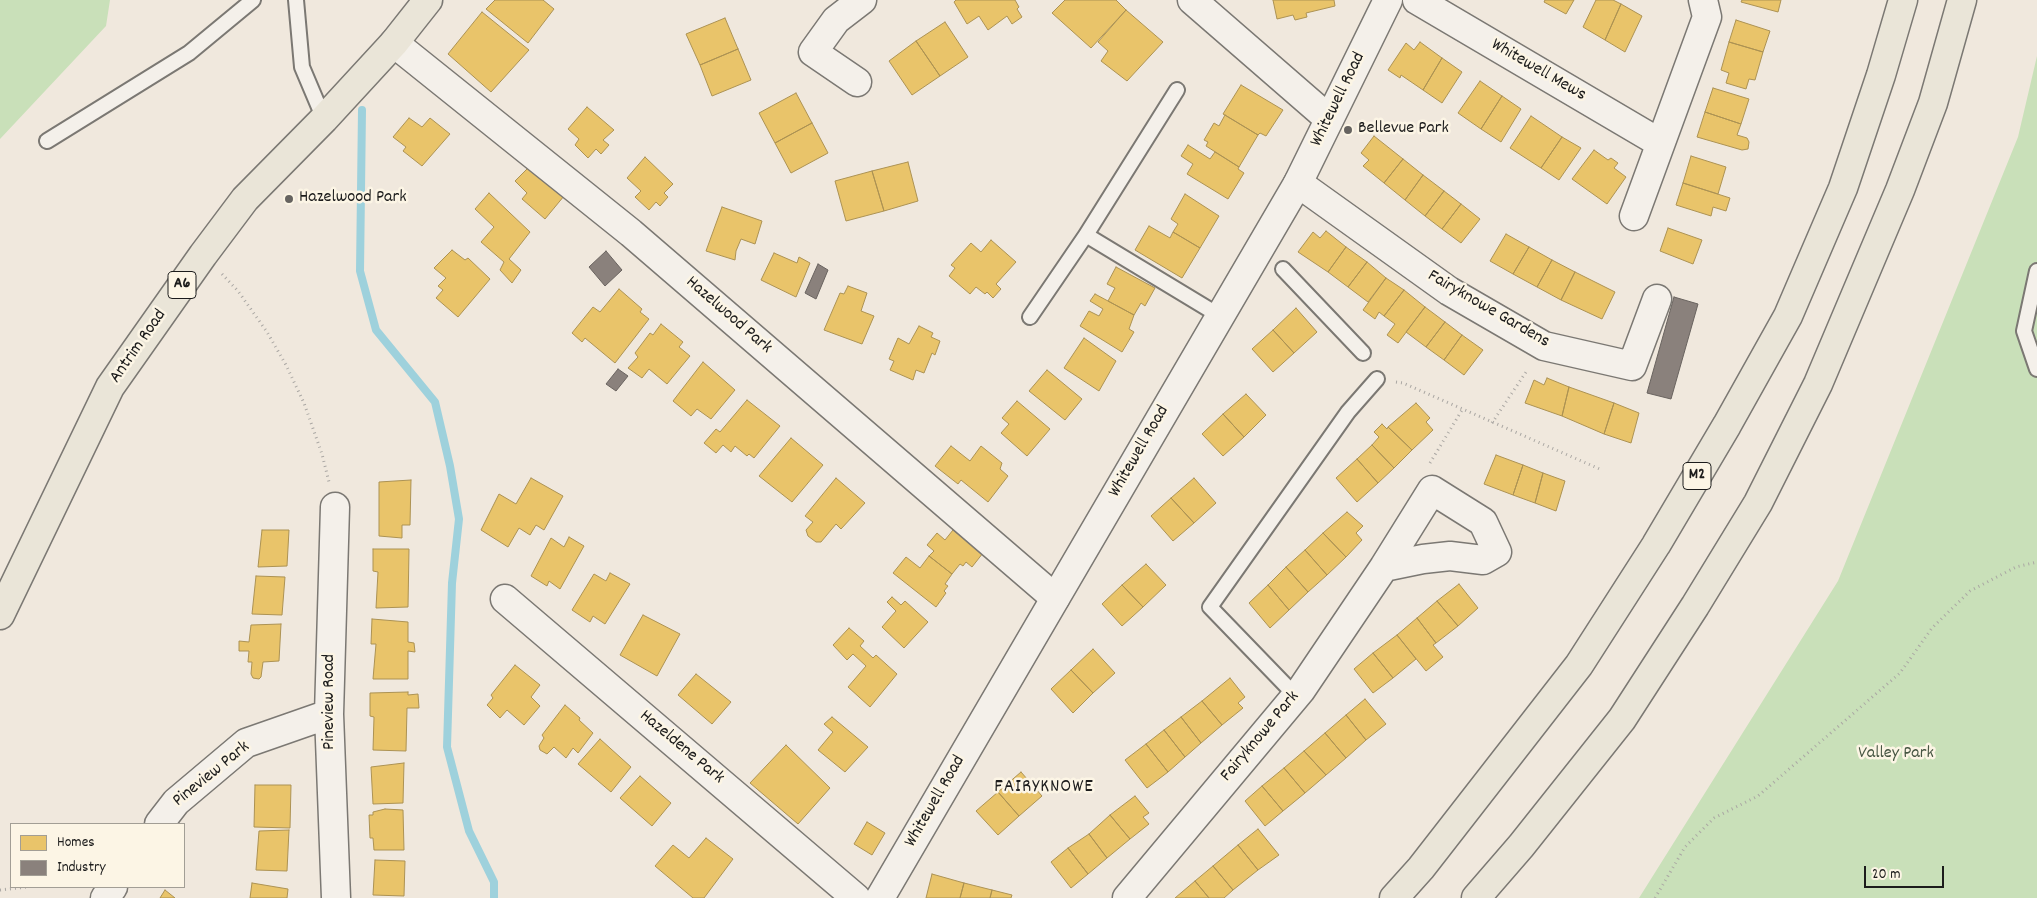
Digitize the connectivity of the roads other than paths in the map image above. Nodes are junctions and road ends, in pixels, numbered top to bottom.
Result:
1 (253, 0) edge
2 (296, 0) edge
3 (428, 0) edge
4 (862, 0) edge
5 (1192, 0) edge
6 (1388, 0) edge
7 (1416, 0) edge
8 (1703, 0) edge
9 (1903, 0) edge
10 (1962, 0) edge
11 (394, 43) junction
12 (856, 82) dead end
13 (1177, 90) dead end
14 (324, 119) junction
15 (1329, 119) junction
16 (47, 141) dead end
17 (1660, 143) junction
18 (1298, 183) junction
19 (1634, 216) dead end
20 (1086, 235) junction
21 (1283, 269) dead end
22 (2037, 271) edge
23 (1656, 299) dead end
24 (1220, 316) junction
25 (1030, 317) dead end
26 (1363, 353) dead end
27 (2037, 370) edge
28 (1377, 379) road end
29 (335, 507) road end
30 (1384, 567) junction
31 (1055, 598) junction
32 (505, 599) dead end
33 (0, 615) edge
34 (1296, 696) junction
35 (329, 714) junction
36 (160, 823) edge
37 (336, 898) edge
38 (856, 898) edge
39 (880, 898) edge
40 (1127, 898) edge
41 (1394, 898) edge
42 (1476, 898) edge

1 - 16 lane
2 - 14 lane
3 - 11 main road, Antrim Road / A6
4 - 12 street
5 - 15 street
6 - 15 street, Whitewell Road
7 - 17 street, Whitewell Mews
8 - 17 street
9 - 41 main road, M2
10 - 42 main road
11 - 14 main road, Antrim Road / A6
11 - 31 street, Hazelwood Park
13 - 20 lane
14 - 33 main road, Antrim Road / A6
15 - 18 street, Whitewell Road
17 - 19 street
18 - 23 street, Fairyknowe Gardens
18 - 24 street, Whitewell Road
20 - 24 lane
20 - 25 lane
21 - 26 lane
22 - 27 lane
24 - 31 street, Whitewell Road
28 - 34 lane
29 - 35 street, Pineview Road
30 - 30 street, Fairyknowe Park
30 - 34 street, Fairyknowe Park
31 - 39 street, Whitewell Road
32 - 38 street, Hazeldene Park
34 - 40 street, Fairyknowe Park
35 - 36 street, Pineview Park
35 - 37 street, Pineview Road

